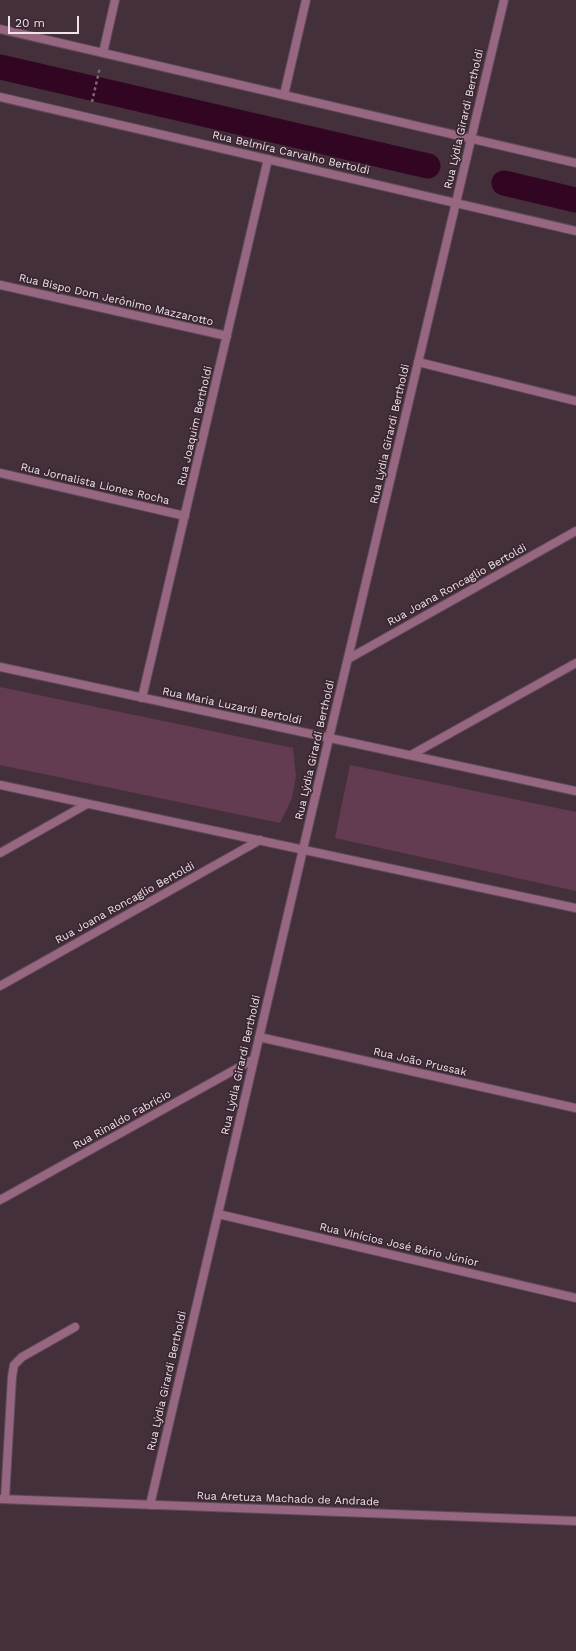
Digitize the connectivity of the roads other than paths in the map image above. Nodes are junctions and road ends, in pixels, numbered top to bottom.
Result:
1 (115, 0) edge
2 (306, 0) edge
3 (504, 0) edge
4 (0, 29) edge
5 (103, 53) junction
6 (284, 95) junction
7 (0, 97) edge
8 (471, 139) junction
9 (268, 159) junction
10 (576, 163) edge
11 (456, 203) junction
12 (576, 231) edge
13 (0, 285) edge
14 (227, 336) junction
15 (418, 362) junction
16 (576, 401) edge
17 (0, 473) edge
18 (185, 516) junction
19 (576, 531) edge
20 (348, 659) junction
21 (576, 663) edge
22 (0, 667) edge
23 (142, 698) junction
24 (329, 738) junction
25 (411, 756) junction
26 (0, 785) edge
27 (576, 791) edge
28 (87, 804) junction
29 (260, 840) junction
30 (303, 850) junction
31 (0, 853) edge
32 (576, 908) edge
33 (0, 986) edge
34 (259, 1037) junction
35 (254, 1059) junction
36 (576, 1108) edge
37 (0, 1200) edge
38 (218, 1214) junction
39 (576, 1298) edge
40 (74, 1327) dead end
41 (3, 1499) edge
42 (150, 1505) junction
43 (576, 1521) edge

1 - 5 street
2 - 6 street
3 - 8 street, Rua Lýdia Girardi Bertholdi
4 - 5 street
5 - 6 street
6 - 8 street
7 - 9 street, Rua Belmira Carvalho Bertoldi
8 - 10 street
8 - 11 street, Rua Lýdia Girardi Bertholdi
9 - 11 street, Rua Belmira Carvalho Bertoldi
9 - 14 street, Rua Joaquim Bertholdi
11 - 12 street, Rua Belmira Carvalho Bertoldi
11 - 15 street, Rua Lýdia Girardi Bertholdi
13 - 14 street, Rua Bispo Dom Jerônimo Mazzarotto
14 - 18 street, Rua Joaquim Bertholdi
15 - 16 street
15 - 20 street, Rua Lýdia Girardi Bertholdi
17 - 18 street, Rua Jornalista Liones Rocha
18 - 23 street, Rua Joaquim Bertholdi
19 - 20 street, Rua Joana Roncaglio Bertoldi
20 - 24 street, Rua Lýdia Girardi Bertholdi
21 - 25 street
22 - 23 street, Rua Maria Luzardi Bertoldi
23 - 24 street, Rua Maria Luzardi Bertoldi
24 - 25 street, Rua Maria Luzardi Bertoldi
24 - 30 street, Rua Lýdia Girardi Bertholdi
25 - 27 street, Rua Maria Luzardi Bertoldi
26 - 28 street
28 - 29 street
28 - 31 street
29 - 30 street
29 - 33 street, Rua Joana Roncaglio Bertoldi
30 - 32 street
30 - 34 street, Rua Lýdia Girardi Bertholdi
34 - 35 street, Rua Lýdia Girardi Bertholdi
34 - 36 street, Rua João Prussak
35 - 37 street, Rua Rinaldo Fabrício
35 - 38 street, Rua Lýdia Girardi Bertholdi
38 - 39 street, Rua Vinícios José Bório Júnior
38 - 42 street, Rua Lýdia Girardi Bertholdi
40 - 41 street
41 - 42 street, Rua Aretuza Machado de Andrade
42 - 43 street, Rua Aretuza Machado de Andrade

